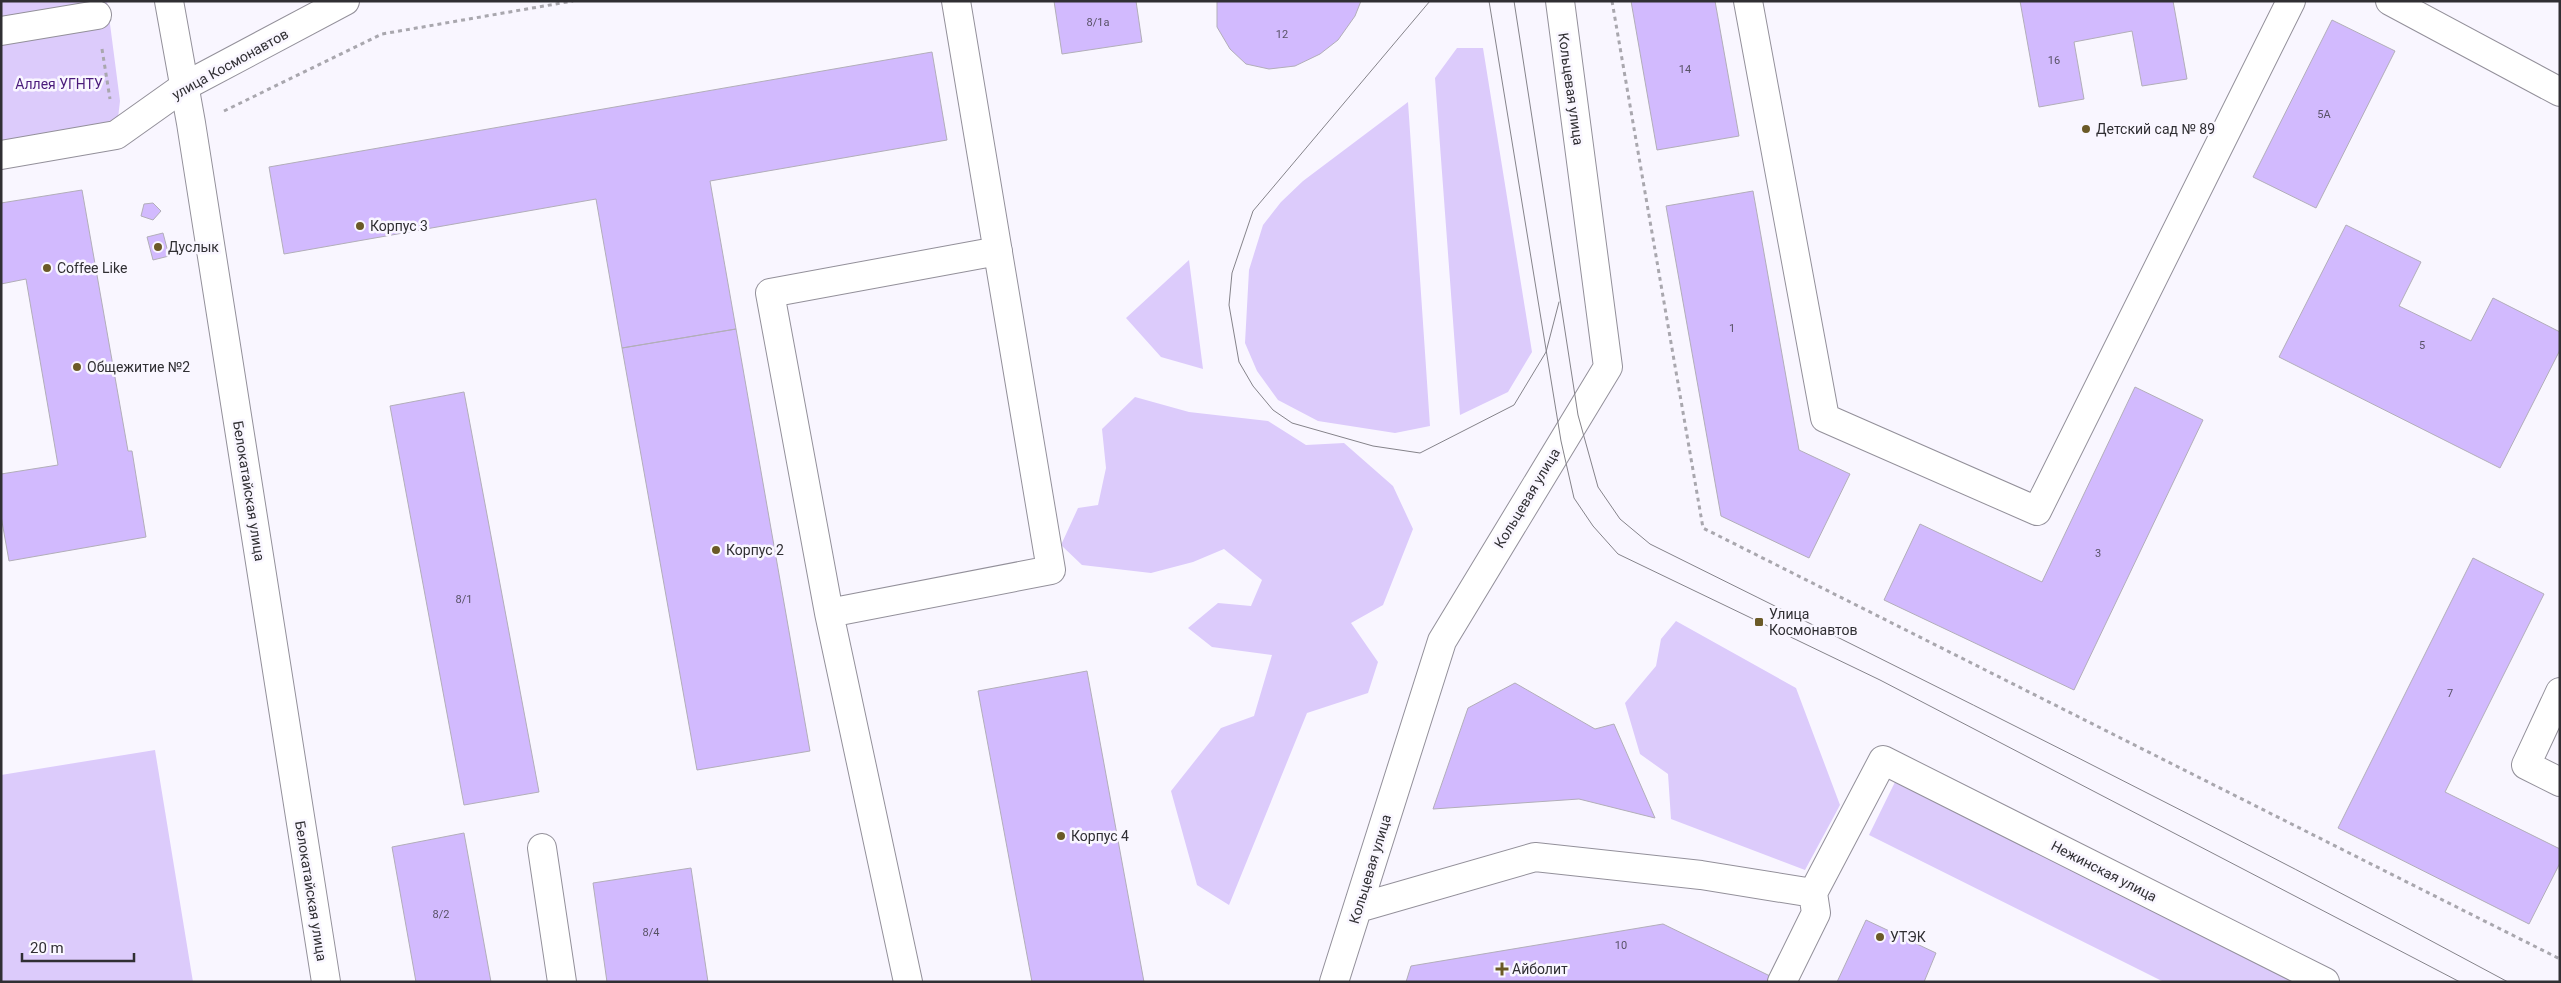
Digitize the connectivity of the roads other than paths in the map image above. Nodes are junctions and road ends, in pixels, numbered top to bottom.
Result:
1 (169, 1) edge
2 (345, 1) edge
3 (956, 1) edge
4 (1560, 1) edge
5 (1748, 1) edge
6 (2292, 1) edge
7 (2390, 1) edge
8 (97, 14) road end
9 (1, 31) edge
10 (184, 86) junction
11 (2560, 92) edge
12 (1, 155) edge
13 (998, 251) junction
14 (829, 614) junction
15 (2560, 692) edge
16 (2560, 782) edge
17 (542, 848) dead end
18 (1813, 893) junction
19 (1358, 908) junction
20 (326, 982) edge
21 (562, 982) edge
22 (908, 982) edge
23 (1334, 982) edge
24 (1782, 982) edge
25 (2325, 982) edge

1 - 10 street, Белокатайская улица
2 - 10 street, улица Космонавтов
3 - 13 street
4 - 19 street, Кольцевая улица
5 - 6 street
7 - 11 street
8 - 9 street
10 - 12 street, улица Космонавтов
10 - 20 street, Белокатайская улица
13 - 14 street
13 - 14 street
14 - 22 street
15 - 16 street
17 - 21 street
18 - 19 street
18 - 24 street
18 - 25 street, Нежинская улица
19 - 23 street, Кольцевая улица

